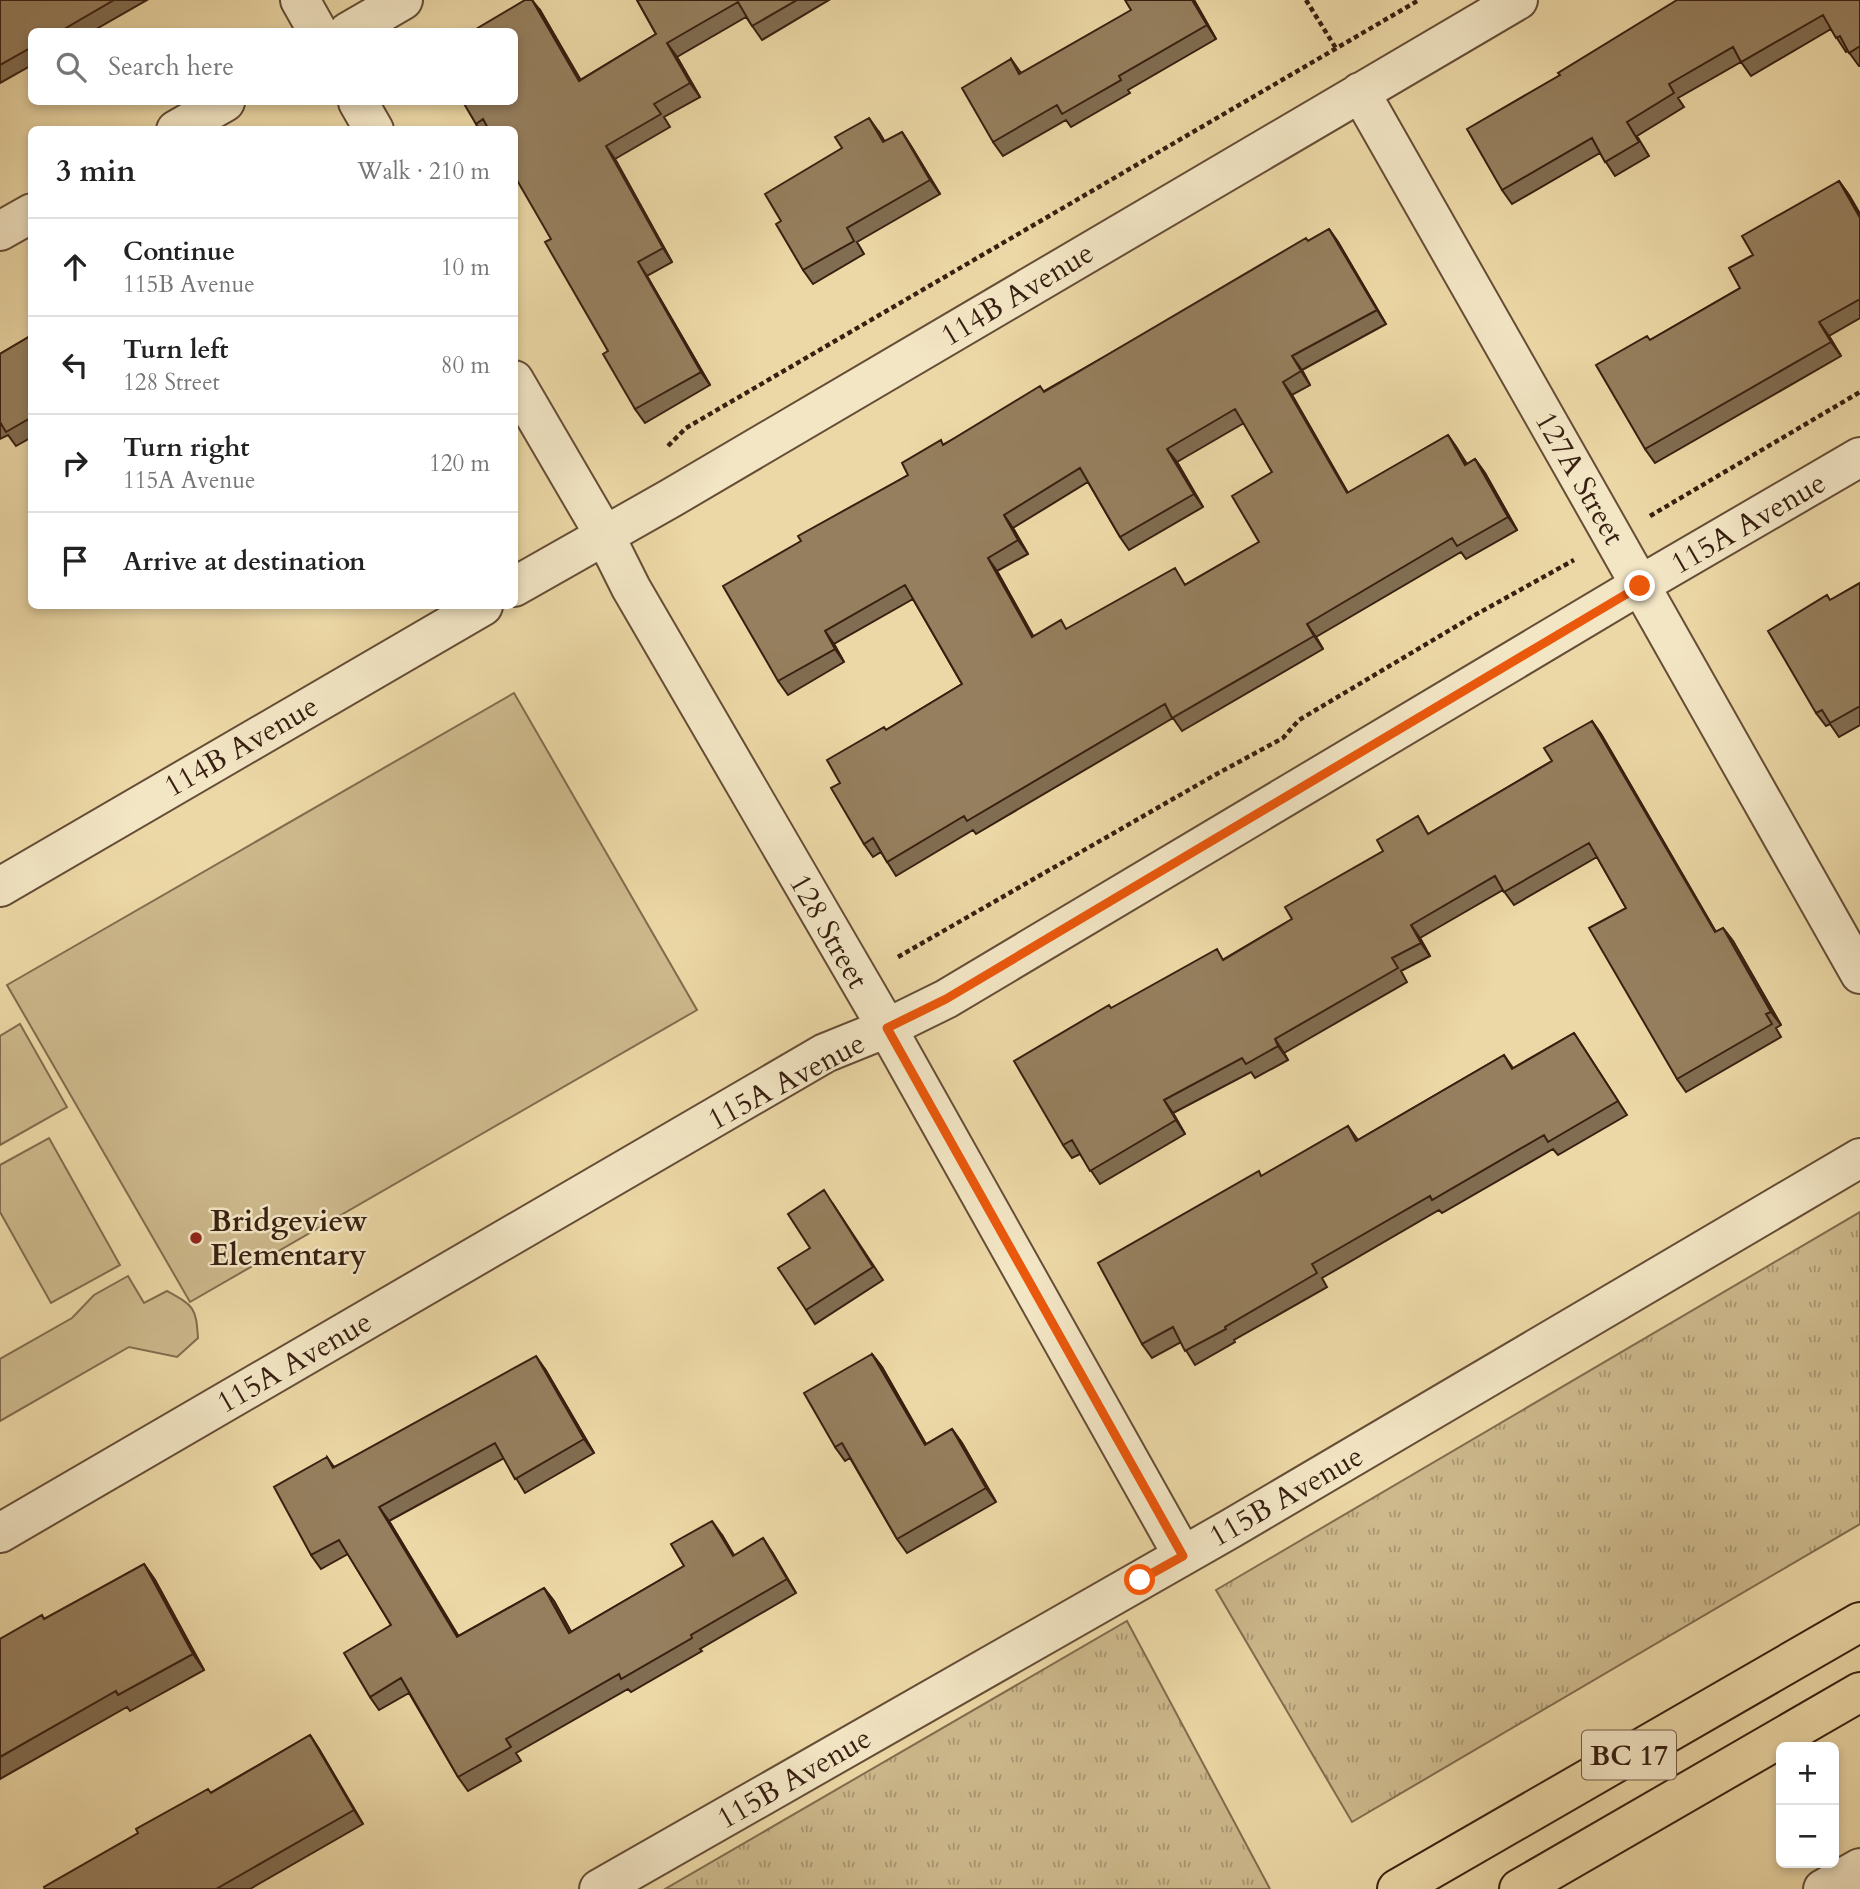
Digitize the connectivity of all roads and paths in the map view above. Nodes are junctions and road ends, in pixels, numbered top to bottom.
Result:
1 (300, 0) edge
2 (403, 0) edge
3 (1306, 0) edge
4 (1419, 0) edge
5 (1518, 0) edge
6 (316, 28) edge
7 (355, 28) edge
8 (1336, 48) junction
9 (1351, 76) junction
10 (220, 105) edge
11 (360, 105) edge
12 (183, 126) edge
13 (372, 126) edge
14 (28, 215) edge
15 (0, 231) edge
16 (518, 387) edge
17 (1860, 392) edge
18 (667, 447) dead end
19 (1860, 457) edge
20 (1648, 517) dead end
21 (605, 536) junction
22 (1584, 555) dead end
23 (518, 585) edge
24 (1640, 586) junction
25 (478, 609) edge
26 (0, 887) edge
27 (892, 961) dead end
28 (1860, 974) edge
29 (887, 1028) junction
30 (1860, 1158) edge
31 (0, 1533) edge
32 (1183, 1556) junction
33 (1860, 1622) edge
34 (1860, 1692) edge
35 (1860, 1868) edge
36 (599, 1889) edge
37 (1397, 1889) edge
38 (1519, 1889) edge
39 (1824, 1889) edge

1 - 6 street
2 - 7 street
3 - 8 path
4 - 8 path
5 - 9 street, 114B Avenue
8 - 9 path
8 - 18 path
9 - 21 street, 114B Avenue
9 - 24 street, 127A Street
10 - 12 street
11 - 13 street
14 - 15 street
16 - 21 street, 128 Street
17 - 20 path
19 - 24 street, 115A Avenue
21 - 23 street, 114B Avenue
21 - 29 street, 128 Street
22 - 27 path
24 - 28 street, 127A Street
24 - 29 street, 115A Avenue
25 - 26 street, 114B Avenue
29 - 31 street, 115A Avenue
29 - 32 street, 128 Street
30 - 32 street, 115B Avenue
32 - 36 street, 115B Avenue
33 - 37 highway, BC 17
34 - 38 highway, BC 17
35 - 39 street

